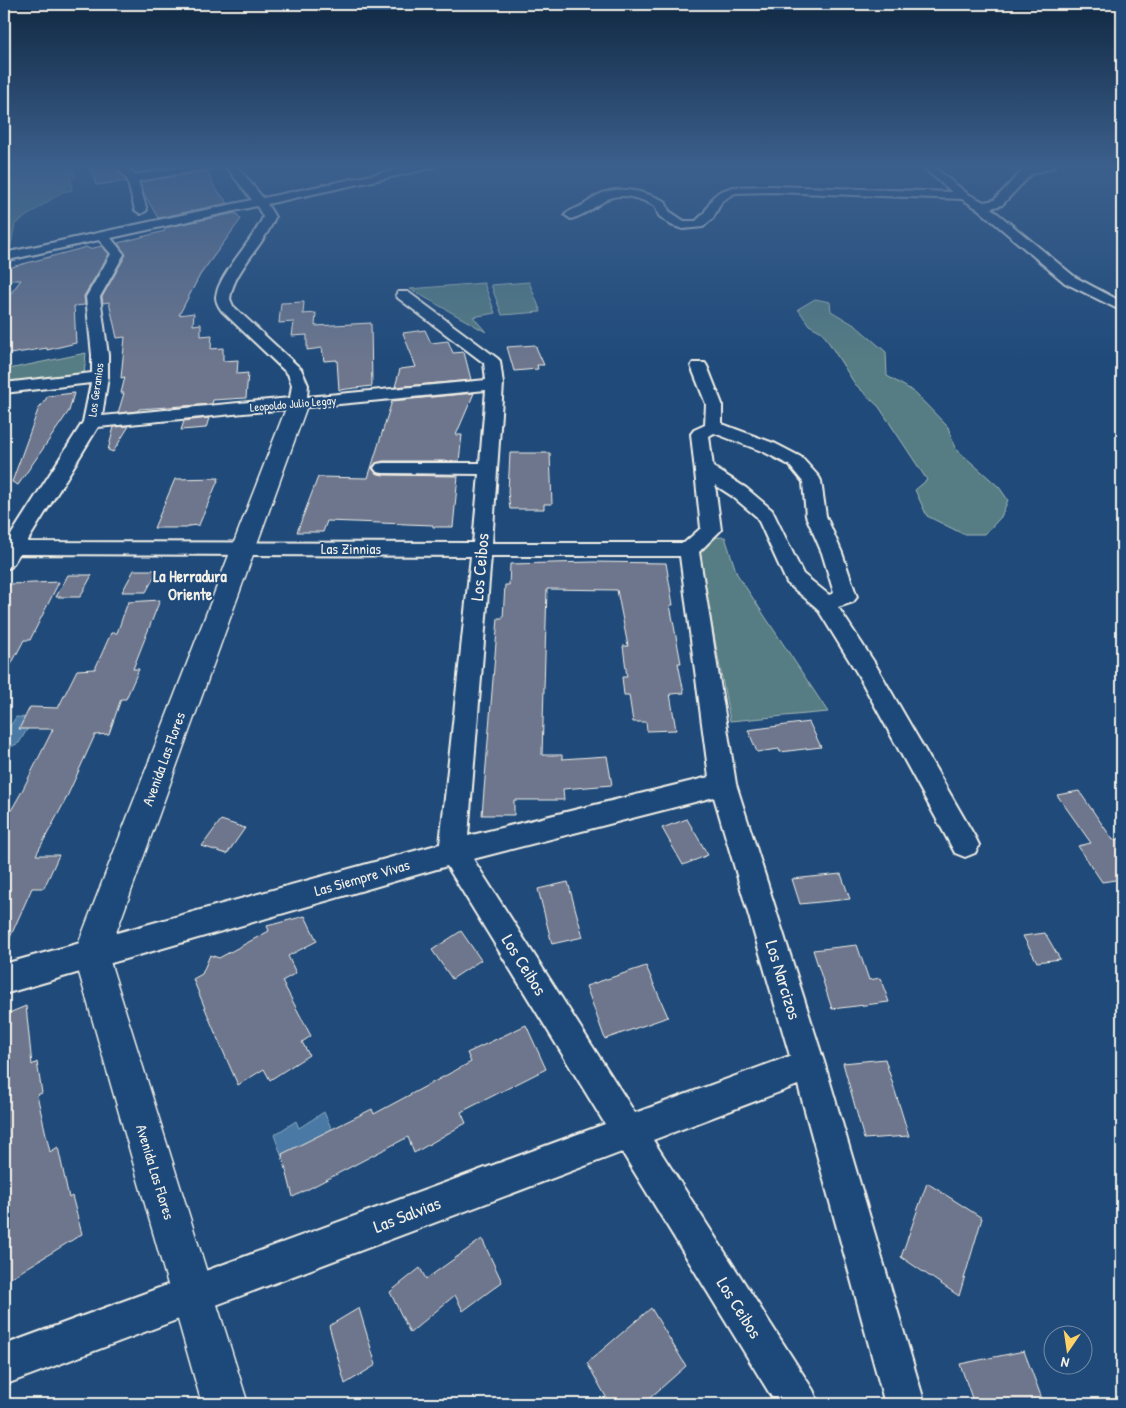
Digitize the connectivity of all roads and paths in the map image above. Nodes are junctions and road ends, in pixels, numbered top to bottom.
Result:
1 (127, 231) edge
2 (263, 231) edge
3 (1011, 231) edge
4 (102, 236) junction
5 (9, 256) edge
6 (4, 271) edge
7 (403, 294) dead end
8 (1122, 308) edge
9 (699, 366) dead end
10 (100, 377) junction
11 (495, 384) junction
12 (4, 388) edge
13 (298, 404) junction
14 (92, 422) junction
15 (713, 427) junction
16 (383, 468) dead end
17 (486, 468) junction
18 (703, 469) junction
19 (242, 548) junction
20 (482, 549) junction
21 (689, 550) junction
22 (9, 555) edge
23 (824, 602) junction
24 (723, 784) junction
25 (965, 845) dead end
26 (453, 852) junction
27 (91, 955) junction
28 (4, 979) edge
29 (809, 1065) junction
30 (628, 1132) junction
31 (192, 1296) junction
32 (4, 1365) edge
33 (225, 1404) edge
34 (800, 1404) edge
35 (905, 1404) edge

1 - 4 street
2 - 13 street, Avenida Las Flores
3 - 8 street
4 - 5 street
4 - 10 street, Los Geranios
5 - 6 street
7 - 11 street, Los Ceibos
9 - 15 street
10 - 12 street
10 - 14 street, Los Geranios
11 - 13 street, Leopoldo Julio Legay
11 - 17 street, Los Ceibos
13 - 14 street, Leopoldo Julio Legay
13 - 19 street, Avenida Las Flores
14 - 22 street, Los Geranios
15 - 18 street
15 - 23 street
16 - 17 street
17 - 20 street, Los Ceibos
18 - 21 street
18 - 23 street
19 - 20 street, Las Zinnias
19 - 22 street, Las Zinnias
19 - 27 street, Avenida Las Flores
20 - 21 street, Las Zinnias
20 - 26 street, Los Ceibos
21 - 24 street, Los Narcizos
23 - 25 street
24 - 26 street, Las Siempre Vivas
24 - 29 street, Los Narcizos
26 - 27 street, Las Siempre Vivas
26 - 30 street, Los Ceibos
27 - 28 street, Las Siempre Vivas
27 - 31 street, Avenida Las Flores
29 - 30 street, Las Salvias
29 - 35 street, Los Narcizos
30 - 31 street, Las Salvias
30 - 34 street, Los Ceibos
31 - 32 street, Las Salvias
31 - 33 street, Avenida Las Flores

